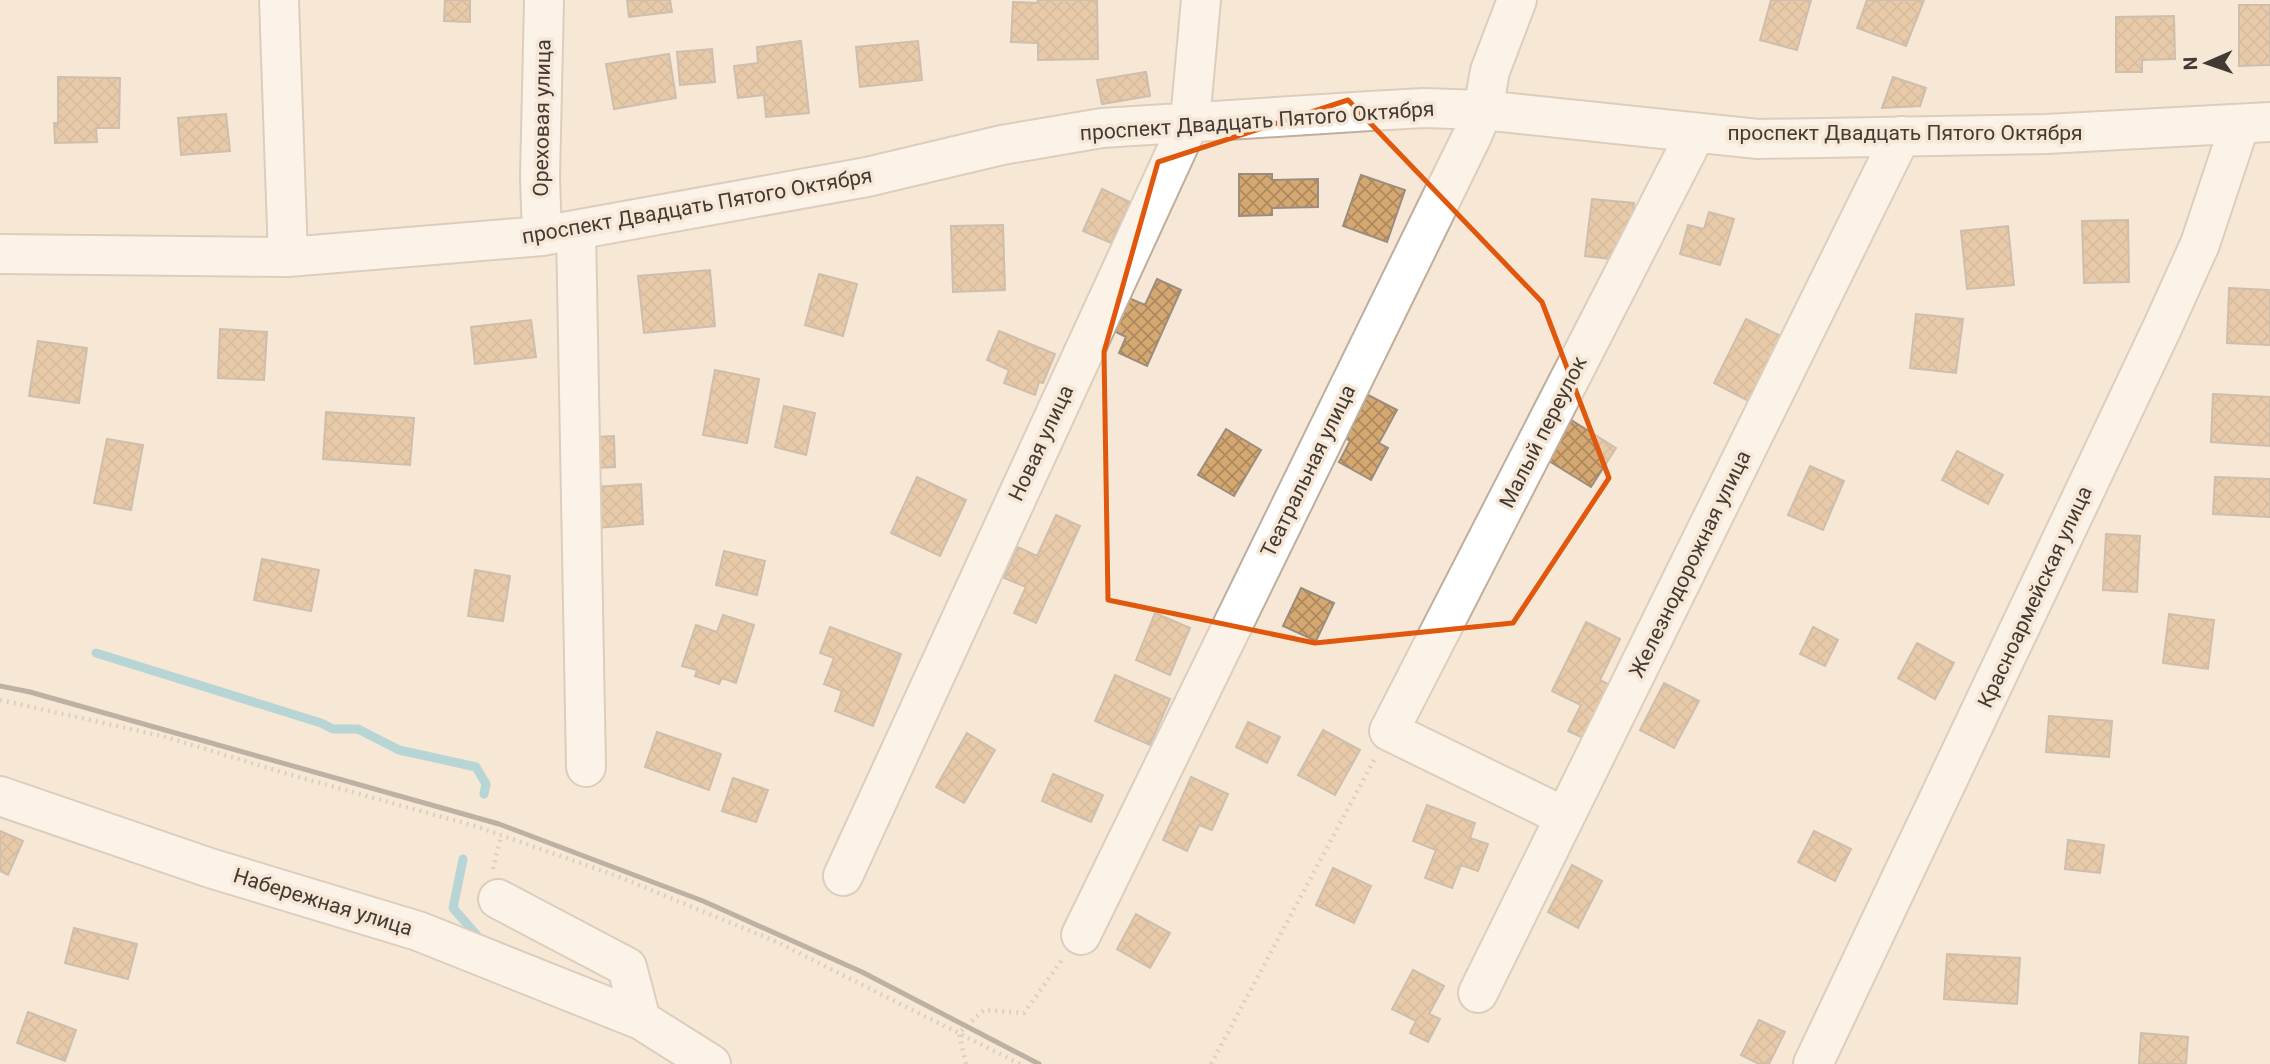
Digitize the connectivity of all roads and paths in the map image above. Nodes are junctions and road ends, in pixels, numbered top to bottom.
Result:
1 (279, 0) edge
2 (544, 0) edge
3 (1201, 0) edge
4 (1517, 0) edge
5 (1483, 110) junction
6 (1190, 121) junction
7 (2255, 123) edge
8 (1696, 133) junction
9 (1901, 136) junction
10 (559, 233) junction
11 (0, 254) edge
12 (288, 257) junction
13 (0, 699) edge
14 (1390, 731) junction
15 (586, 767) dead end
16 (0, 796) edge
17 (1565, 817) junction
18 (501, 836) junction
19 (843, 876) dead end
20 (495, 887) joint
21 (1081, 935) joint
22 (1478, 993) dead end
23 (641, 1020) junction
24 (959, 1034) junction
25 (711, 1064) edge
26 (966, 1064) edge
27 (1020, 1064) edge
28 (1211, 1064) edge
29 (1813, 1064) edge

1 - 12 street
2 - 10 street, Ореховая улица
3 - 6 street, Новая улица
4 - 5 street, Театральная улица
5 - 6 street, проспект Двадцать Пятого Октября
5 - 8 street, проспект Двадцать Пятого Октября
5 - 21 street, Театральная улица
6 - 10 street, проспект Двадцать Пятого Октября
6 - 19 street, Новая улица
7 - 9 street, проспект Двадцать Пятого Октября
7 - 29 street, Красноармейская улица
8 - 9 street, проспект Двадцать Пятого Октября
8 - 14 street, Малый переулок
9 - 17 street, Железнодорожная улица
10 - 12 street, проспект Двадцать Пятого Октября
10 - 15 street, Ореховая улица
11 - 12 street, проспект Двадцать Пятого Октября
13 - 18 path
14 - 17 street
14 - 28 path
16 - 23 street, Набережная улица
17 - 22 street, Железнодорожная улица
18 - 20 path
18 - 24 path
20 - 23 street
21 - 24 path
23 - 25 street, Набережная улица
24 - 26 path
24 - 27 path

